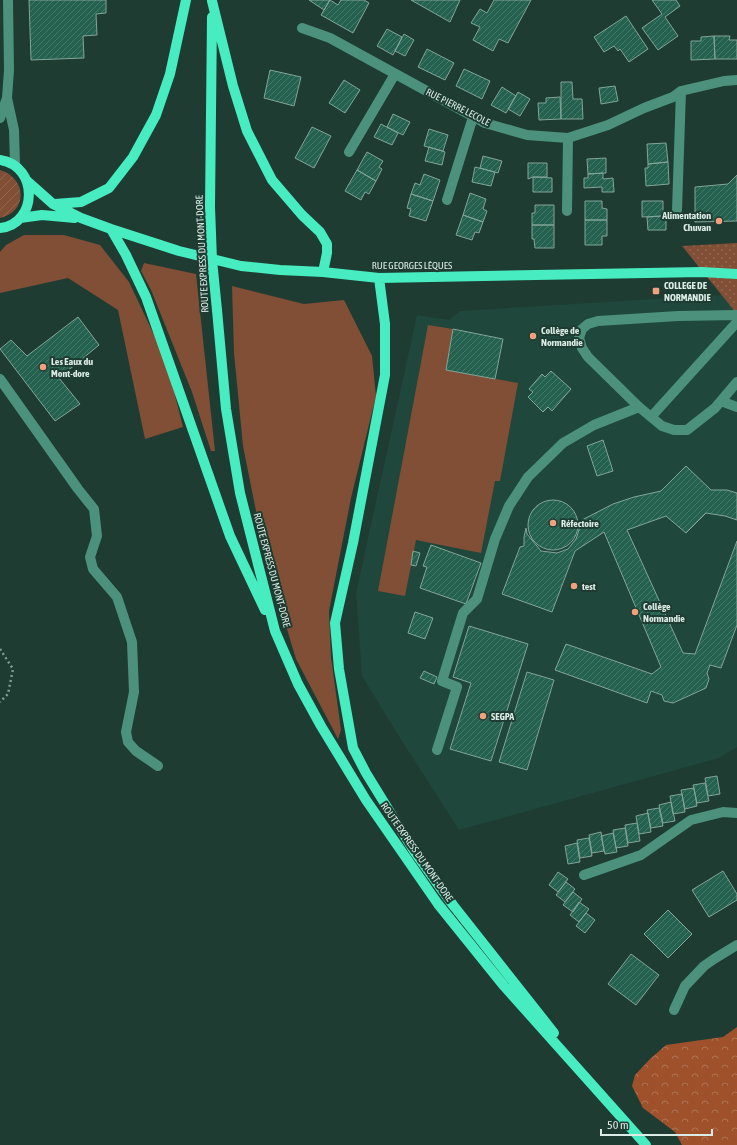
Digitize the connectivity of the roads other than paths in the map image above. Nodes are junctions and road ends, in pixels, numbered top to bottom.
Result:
1 (8, 0) edge
2 (186, 0) edge
3 (212, 0) edge
4 (302, 28) dead end
5 (395, 74) junction
6 (737, 80) edge
7 (681, 91) junction
8 (7, 98) junction
9 (473, 117) junction
10 (0, 118) edge
11 (568, 138) junction
12 (349, 152) dead end
13 (0, 160) edge
14 (15, 165) junction
15 (26, 180) junction
16 (447, 200) dead end
17 (53, 204) junction
18 (678, 210) dead end
19 (567, 211) dead end
20 (20, 218) junction
21 (81, 218) junction
22 (0, 228) edge
23 (111, 229) junction
24 (737, 267) edge
25 (323, 272) junction
26 (702, 272) junction
27 (737, 274) edge
28 (379, 278) junction
29 (737, 315) edge
30 (737, 322) edge
31 (0, 379) edge
32 (737, 382) edge
33 (720, 401) junction
34 (639, 406) junction
35 (737, 407) edge
36 (651, 417) junction
37 (275, 631) junction
38 (437, 750) dead end
39 (158, 766) dead end
40 (737, 813) edge
41 (584, 875) dead end
42 (737, 945) edge
43 (674, 1010) dead end
44 (607, 1101) junction
45 (646, 1145) edge

1 - 8 street
2 - 17 main road
3 - 25 main road
3 - 37 main road, ROUTE EXPRESS DU MONT-DORE, bridge
4 - 5 street, RUE PIERRE LECOLE
5 - 9 street, RUE PIERRE LECOLE
5 - 12 street
6 - 7 street, RUE PIERRE LECOLE
7 - 11 street, RUE PIERRE LECOLE
7 - 18 street
8 - 10 street
8 - 14 street
9 - 11 street, RUE PIERRE LECOLE
9 - 16 street
11 - 19 street
13 - 14 main road
14 - 15 main road, RUE GEORGES LÈQUES
15 - 17 main road, RUE GEORGES LÈQUES
15 - 20 main road
17 - 21 main road, RUE GEORGES LÈQUES
20 - 21 main road, RUE GEORGES LÈQUES
20 - 22 main road, RUE GEORGES LÈQUES
21 - 23 main road, RUE GEORGES LÈQUES
23 - 25 main road, RUE GEORGES LÈQUES
23 - 37 main road
24 - 26 main road, RUE GEORGES LÈQUES
25 - 28 main road, RUE GEORGES LÈQUES
26 - 27 main road, RUE GEORGES LÈQUES
26 - 28 main road, RUE GEORGES LÈQUES
28 - 44 main road
29 - 34 street
30 - 36 street
31 - 39 street
32 - 33 street
33 - 35 street
33 - 36 street
34 - 36 street
34 - 38 street
37 - 44 main road, ROUTE EXPRESS DU MONT-DORE
40 - 41 street
42 - 43 street
44 - 45 main road, ROUTE EXPRESS DU MONT-DORE

